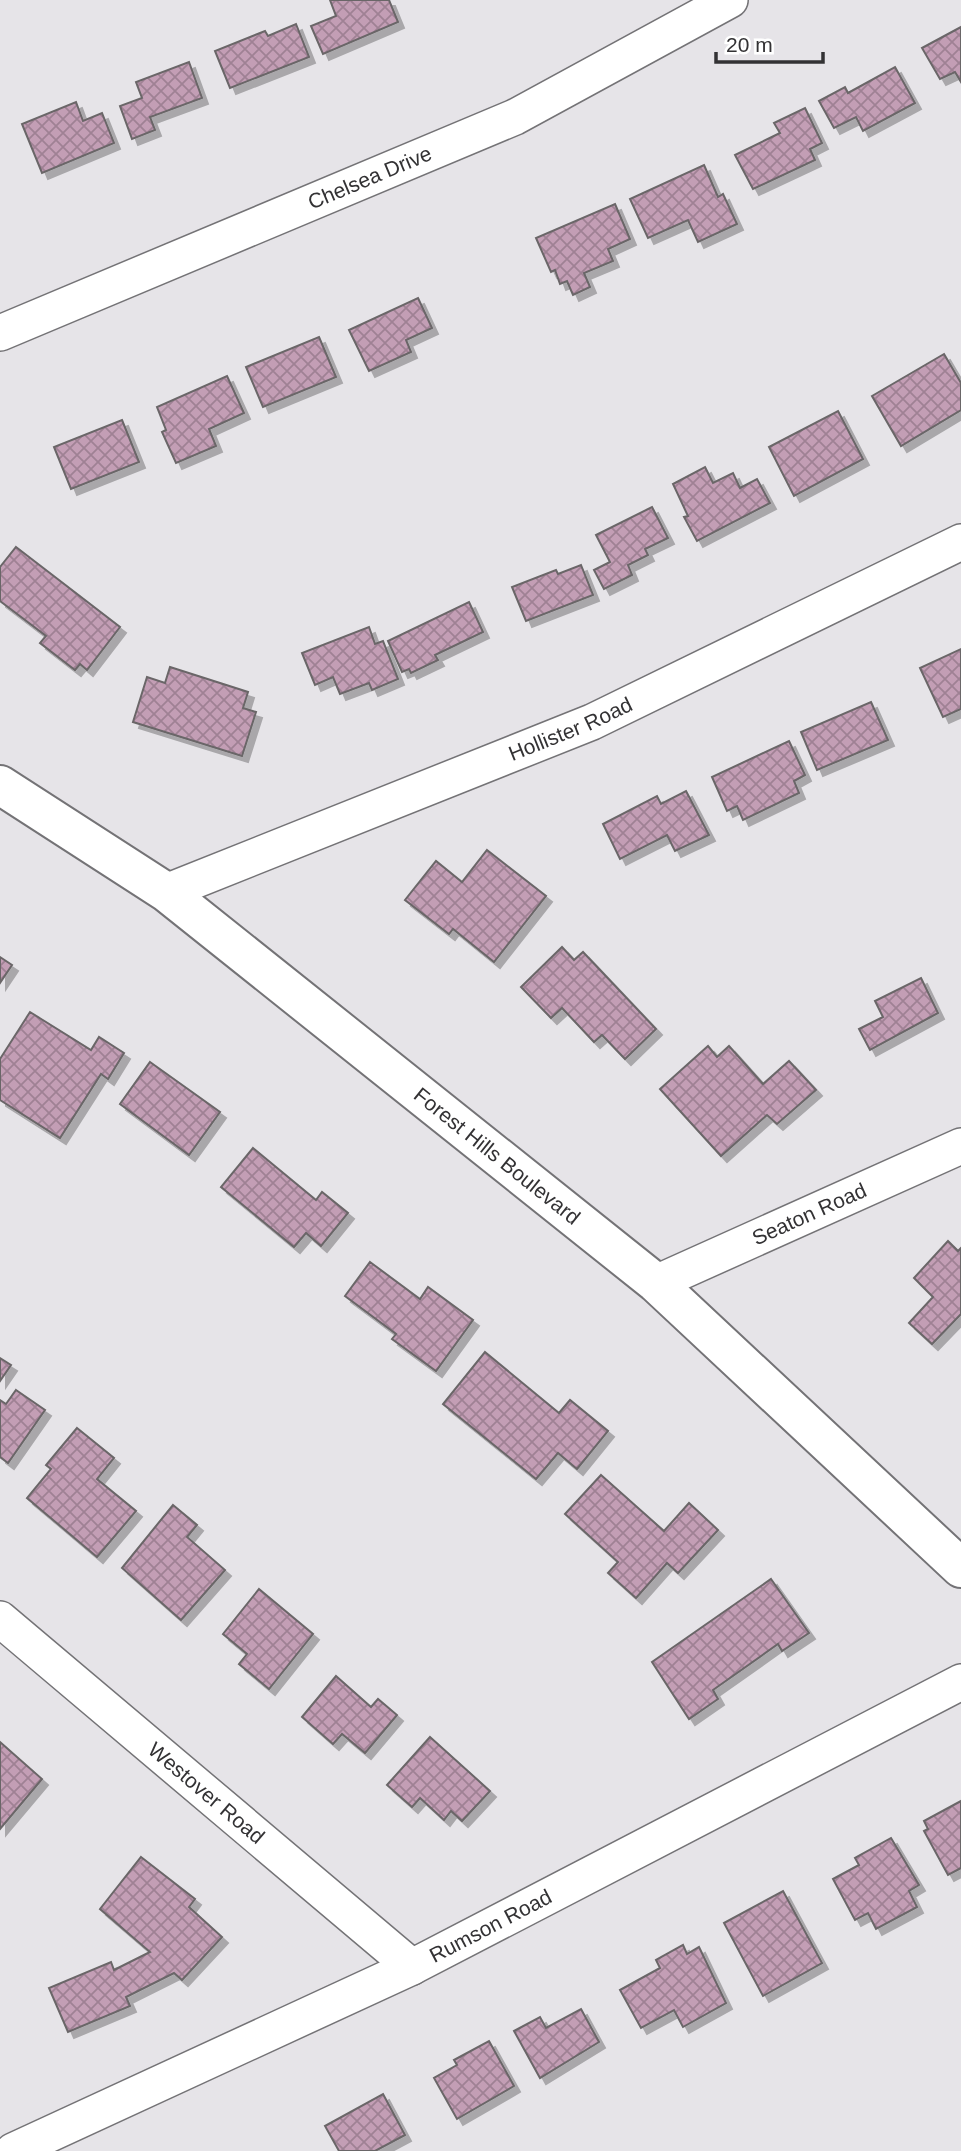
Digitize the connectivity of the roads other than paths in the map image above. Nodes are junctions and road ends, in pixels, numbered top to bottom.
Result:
1 (730, 0) edge
2 (0, 333) edge
3 (961, 542) edge
4 (0, 785) edge
5 (166, 892) junction
6 (961, 1146) edge
7 (656, 1283) junction
8 (961, 1568) edge
9 (0, 1619) edge
10 (961, 1682) edge
11 (412, 1967) junction
12 (13, 2151) edge

1 - 2 street, Chelsea Drive
3 - 5 street, Hollister Road
4 - 5 street, Forest Hills Boulevard
5 - 7 street, Forest Hills Boulevard
6 - 7 street, Seaton Road
7 - 8 street, Forest Hills Boulevard
9 - 11 street, Westover Road
10 - 11 street, Rumson Road
11 - 12 street, Rumson Road

